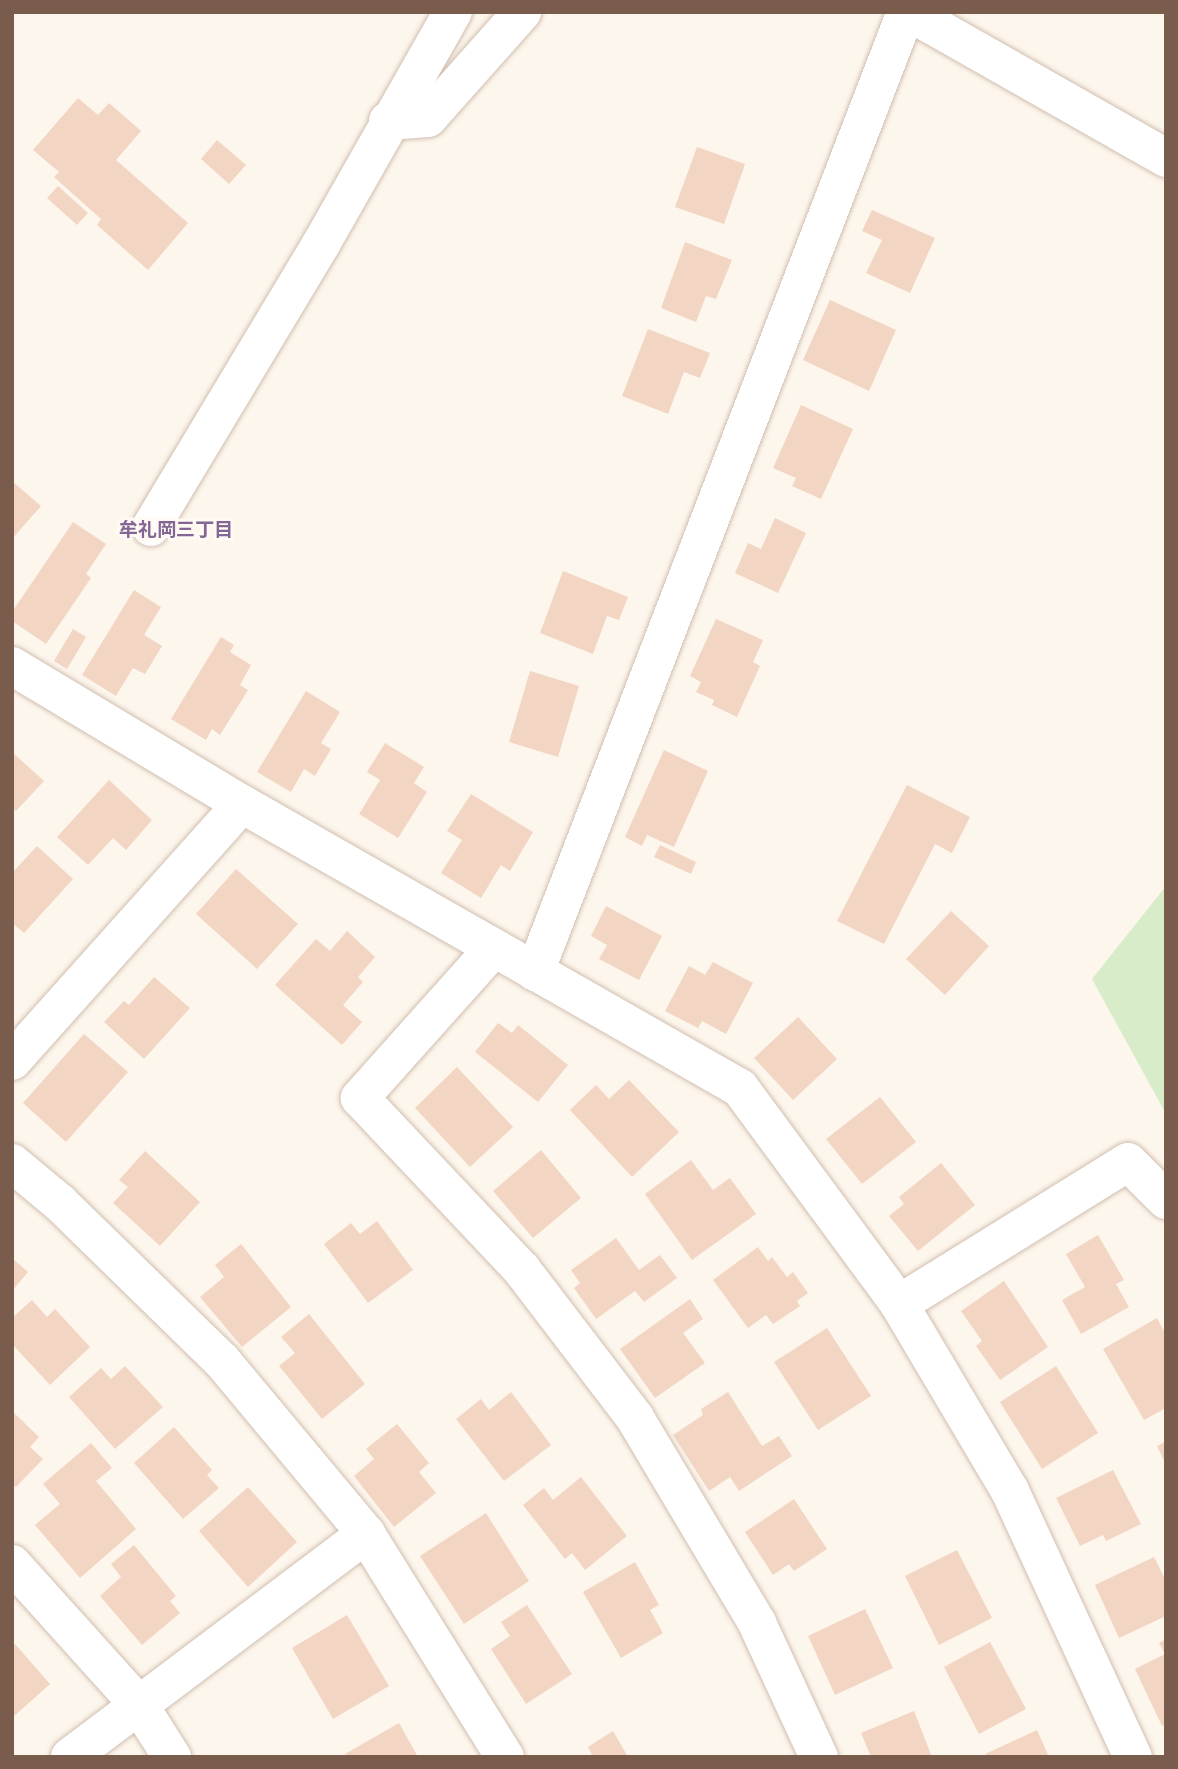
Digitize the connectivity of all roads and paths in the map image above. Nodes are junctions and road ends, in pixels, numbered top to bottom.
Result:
1 (453, 12) edge
2 (522, 12) edge
3 (908, 12) edge
4 (388, 121) junction
5 (1166, 158) edge
6 (151, 527) dead end
7 (12, 666) edge
8 (242, 804) junction
9 (493, 949) junction
10 (535, 972) junction
11 (12, 1061) edge
12 (12, 1163) edge
13 (1166, 1200) edge
14 (899, 1304) junction
15 (366, 1534) junction
16 (12, 1564) edge
17 (139, 1705) junction
18 (70, 1757) edge
19 (172, 1757) edge
20 (505, 1757) edge
21 (819, 1757) edge
22 (1133, 1757) edge

1 - 4 street
2 - 4 street
3 - 5 street
3 - 10 street
4 - 6 street
7 - 8 street
8 - 9 street
8 - 11 street
9 - 10 street
9 - 21 street
10 - 14 street
12 - 15 street
13 - 14 street
14 - 22 street
15 - 17 street
15 - 20 street
16 - 17 street
17 - 18 street
17 - 19 street

